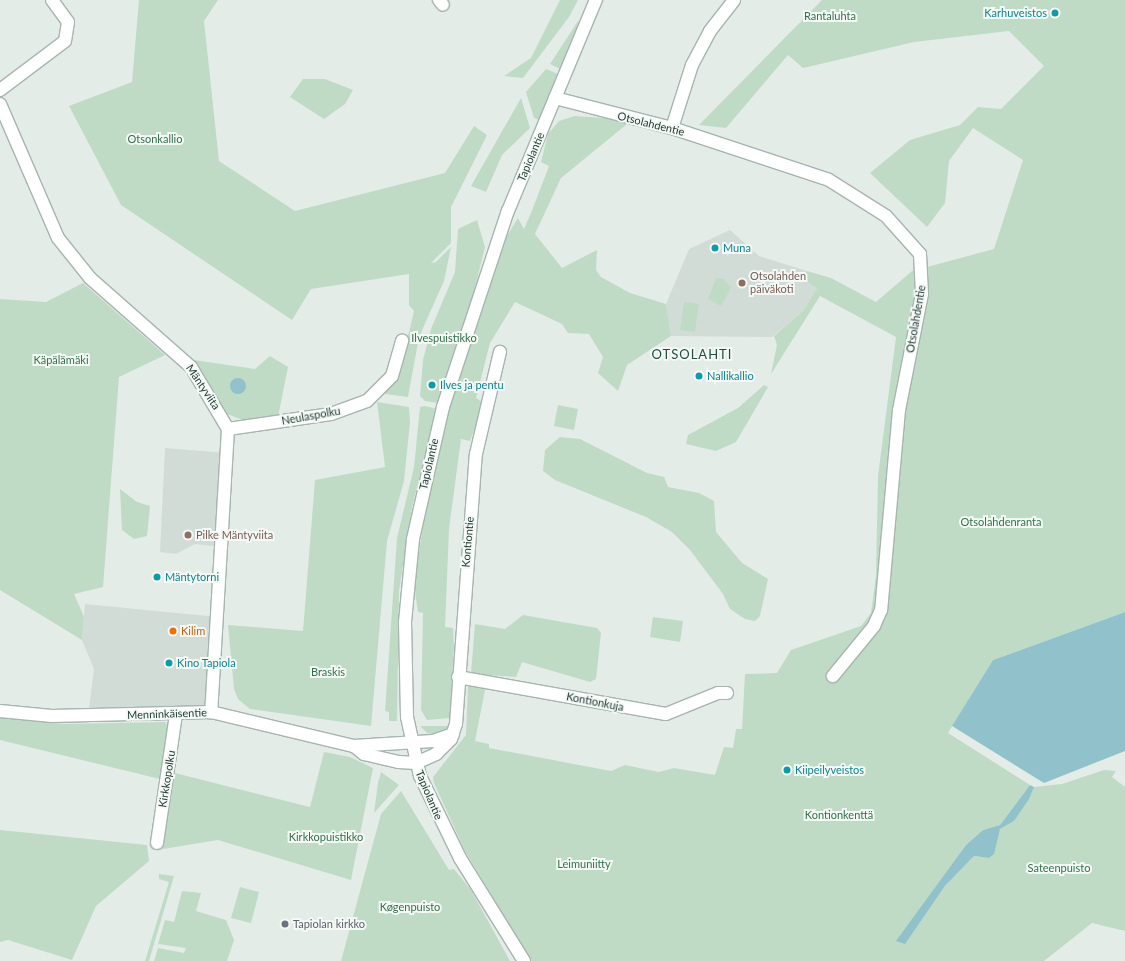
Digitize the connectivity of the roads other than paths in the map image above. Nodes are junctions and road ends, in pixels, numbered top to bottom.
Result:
1 (52, 0) edge
2 (596, 0) edge
3 (734, 0) edge
4 (0, 90) edge
5 (555, 98) junction
6 (0, 104) edge
7 (672, 128) junction
8 (402, 340) dead end
9 (500, 352) dead end
10 (228, 430) junction
11 (834, 676) dead end
12 (458, 677) junction
13 (727, 693) dead end
14 (0, 711) edge
15 (212, 712) junction
16 (176, 715) junction
17 (453, 734) junction
18 (411, 740) junction
19 (354, 746) junction
20 (416, 763) junction
21 (157, 843) dead end
22 (505, 934) junction
23 (514, 961) edge
24 (524, 961) edge

1 - 4 street
2 - 5 street, Tapiolantie
3 - 7 street
5 - 7 street, Otsolahdentie
5 - 18 street, Tapiolantie
6 - 10 street, Mäntyviita
7 - 11 street, Otsolahdentie
8 - 10 street, Neulaspolku
9 - 12 street, Kontiontie
10 - 15 street
12 - 13 street, Kontionkuja
12 - 17 street, Kontiontie
14 - 16 street, Menninkäisentie
15 - 16 street, Menninkäisentie
15 - 19 street, Menninkäisentie
16 - 21 street, Kirkkopolku
17 - 18 street
17 - 20 street
18 - 19 street, Menninkäisentie
18 - 20 street, Tapiolantie
19 - 20 street, Menninkäisentie
20 - 22 street, Tapiolantie
22 - 23 street, Tapiolantie
22 - 24 street, Tapiolantie

